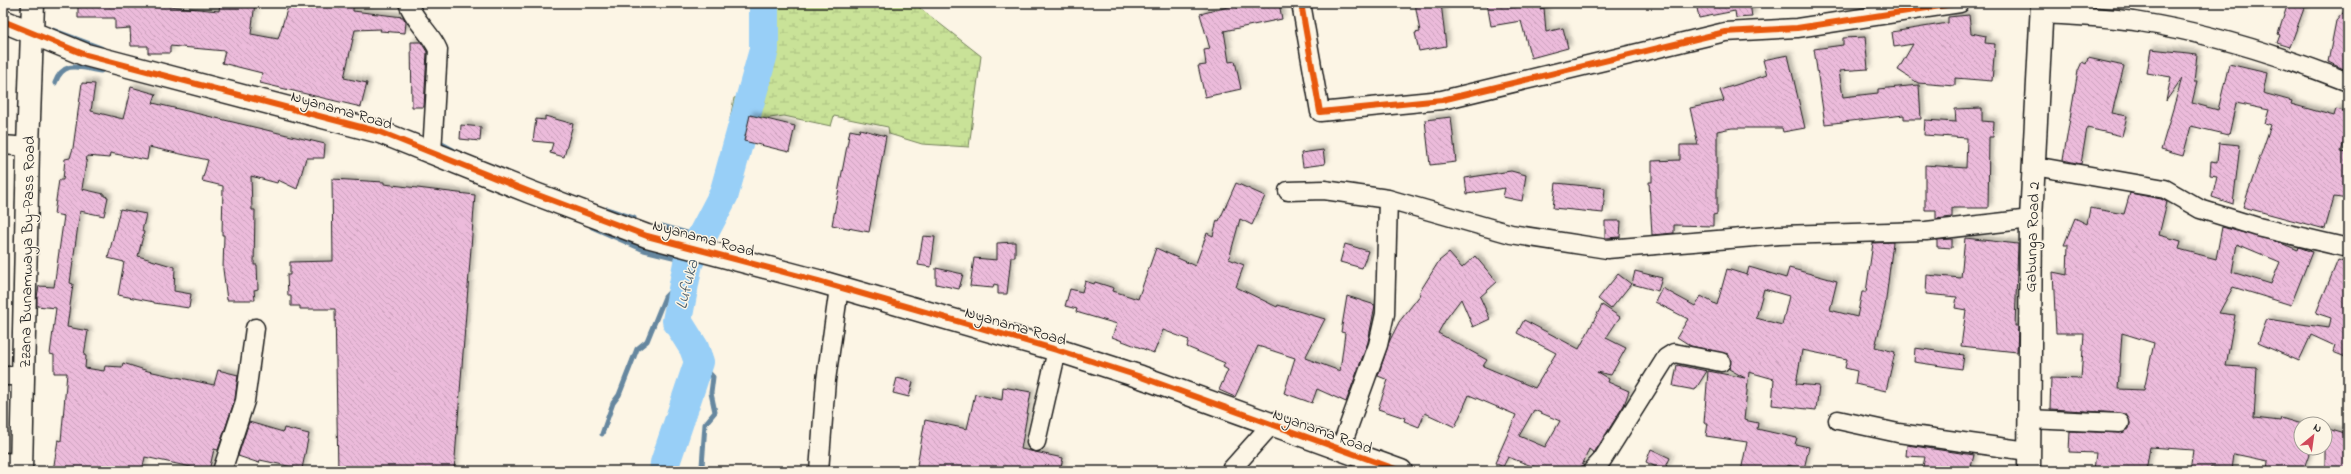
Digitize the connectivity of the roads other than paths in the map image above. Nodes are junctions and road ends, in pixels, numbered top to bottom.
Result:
1 (33, 3) edge
2 (408, 3) edge
3 (1301, 3) edge
4 (1960, 3) edge
5 (2042, 8) edge
6 (3, 21) edge
7 (31, 32) junction
8 (2348, 82) edge
9 (3, 145) edge
10 (28, 147) junction
11 (432, 153) junction
12 (2034, 166) junction
13 (1288, 191) dead end
14 (1388, 199) junction
15 (2031, 219) junction
16 (2348, 248) edge
17 (839, 288) junction
18 (255, 328) dead end
19 (1057, 350) junction
20 (1721, 362) dead end
21 (13, 376) edge
22 (2028, 419) junction
23 (1838, 420) dead end
24 (2120, 423) dead end
25 (1271, 424) junction
26 (1036, 442) dead end
27 (1340, 450) junction
28 (2028, 461) edge
29 (15, 465) edge
30 (222, 471) edge
31 (819, 471) edge
32 (1230, 471) edge
33 (1401, 471) edge
34 (1592, 471) edge

1 - 7 street, Zzana Bunamwaya By-Pass Road
2 - 11 street
3 - 4 street
5 - 8 street
5 - 12 street, Gabunga Road 2
6 - 7 street, Nyanama Road
7 - 10 street, Zzana Bunamwaya By-Pass Road
7 - 11 street, Nyanama Road
9 - 10 street
10 - 21 street, Zzana Bunamwaya By-Pass Road
11 - 17 street, Nyanama Road
12 - 15 street, Gabunga Road 2
12 - 16 street
13 - 14 street
14 - 15 street
14 - 27 street
15 - 22 street, Gabunga Road 2
17 - 19 street, Nyanama Road
17 - 31 street
18 - 30 street
19 - 25 street, Nyanama Road
19 - 26 street
20 - 34 street
21 - 29 street, Zzana Bunamwaya By-Pass Road
22 - 24 street
22 - 28 street, Gabunga Road 2
23 - 28 street
25 - 27 street, Nyanama Road
25 - 32 street
27 - 33 street, Nyanama Road

